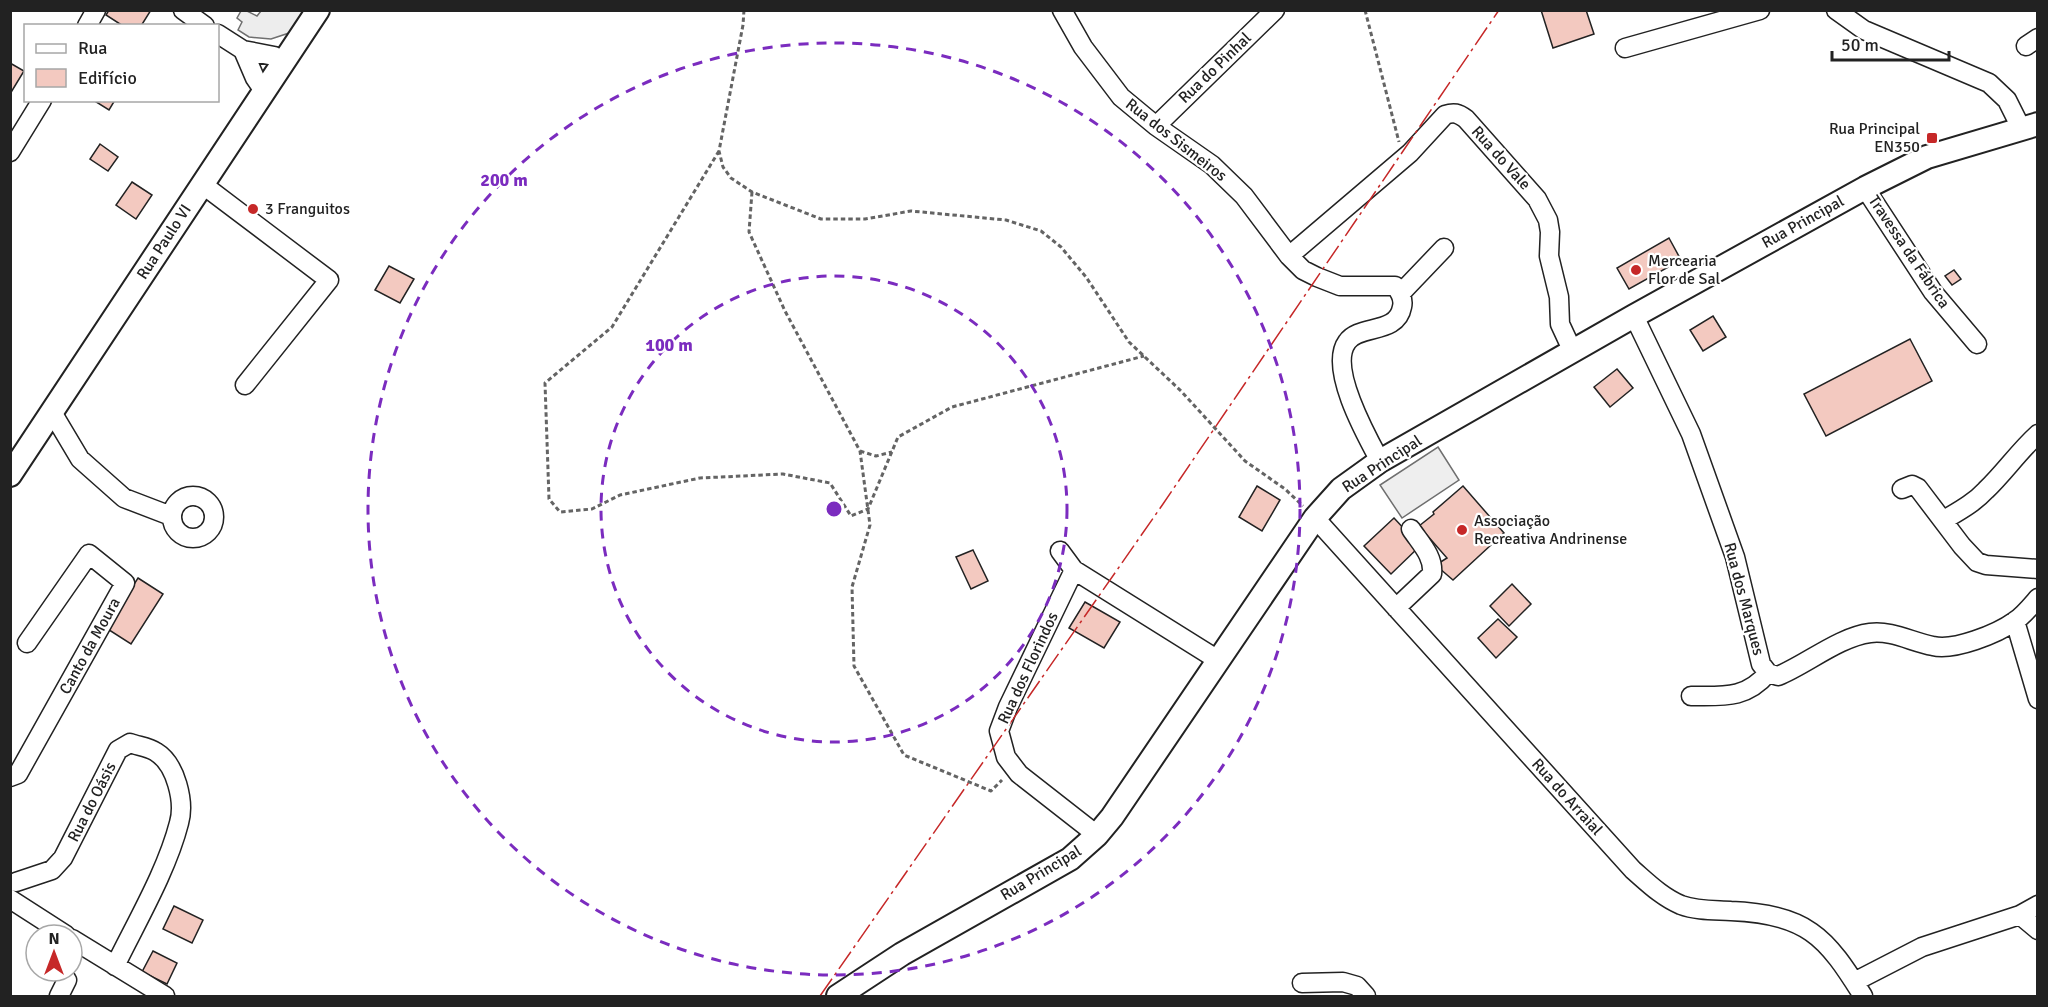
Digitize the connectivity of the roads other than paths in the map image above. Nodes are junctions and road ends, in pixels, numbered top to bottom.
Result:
1 (96, 10) edge
2 (183, 10) edge
3 (318, 10) edge
4 (1062, 10) edge
5 (1275, 10) edge
6 (1760, 10) edge
7 (1846, 13) edge
8 (88, 24) edge
9 (203, 24) edge
10 (219, 34) edge
11 (1625, 48) dead end
12 (243, 50) junction
13 (284, 61) junction
14 (264, 91) junction
15 (41, 102) edge
16 (1156, 126) junction
17 (2029, 126) edge
18 (10, 152) edge
19 (202, 184) junction
20 (1865, 188) junction
21 (1444, 248) dead end
22 (1289, 256) junction
23 (1401, 292) junction
24 (1634, 316) junction
25 (1977, 344) dead end
26 (1573, 352) junction
27 (245, 385) dead end
28 (52, 412) junction
29 (2037, 434) edge
30 (1380, 461) junction
31 (10, 475) edge
32 (1902, 489) dead end
33 (171, 516) dead end
34 (1315, 518) junction
35 (1944, 520) junction
36 (1411, 529) dead end
37 (1060, 551) dead end
38 (2037, 569) edge
39 (1074, 570) junction
40 (2037, 598) edge
41 (1396, 609) junction
42 (2015, 621) junction
43 (27, 643) dead end
44 (1218, 660) junction
45 (1768, 673) junction
46 (1691, 696) dead end
47 (2037, 699) edge
48 (10, 777) edge
49 (1097, 835) junction
50 (12, 890) edge
51 (2037, 905) edge
52 (2020, 915) junction
53 (52, 923) edge
54 (2037, 930) edge
55 (84, 947) edge
56 (115, 966) junction
57 (66, 983) edge
58 (1302, 983) dead end
59 (1859, 989) edge
60 (58, 996) edge
61 (165, 996) edge
62 (838, 996) edge
63 (1366, 996) edge

1 - 8 street
2 - 9 street
3 - 13 main road, Rua Paulo VI
4 - 16 street, Rua dos Sismeiros
5 - 16 street, Rua do Pinhal
6 - 11 street
7 - 17 street
10 - 12 street
12 - 13 street
12 - 14 street
13 - 14 main road, Rua Paulo VI
14 - 19 main road, Rua Paulo VI
15 - 18 street
16 - 22 street, Rua dos Sismeiros
17 - 20 main road, Rua Principal
19 - 27 street
19 - 28 main road, Rua Paulo VI
20 - 24 main road, Rua Principal
20 - 25 street, Travessa da Fábrica
21 - 23 street
22 - 23 street, Rua dos Sismeiros
22 - 26 street, Rua do Vale
23 - 30 street
24 - 26 main road, Rua Principal
24 - 45 street, Rua dos Marques
26 - 30 main road, Rua Principal
28 - 31 main road, Rua Paulo VI
28 - 33 street
29 - 35 street
30 - 34 main road, Rua Principal
32 - 35 street
34 - 41 street, Rua do Arraial
34 - 44 main road, Rua Principal
35 - 38 street
36 - 41 street
37 - 39 street
39 - 44 street
39 - 49 street, Rua dos Florindos
40 - 42 street, Rua dos Marques
41 - 59 street, Rua do Arraial
42 - 45 street, Rua dos Marques
42 - 47 street
43 - 48 street, Canto da Moura
44 - 49 main road, Rua Principal
45 - 46 street
49 - 62 main road, Rua Principal
50 - 53 street
50 - 56 street, Rua do Oásis
51 - 52 street
52 - 54 street
52 - 59 street
55 - 56 street
56 - 61 street
57 - 60 street
58 - 63 street

